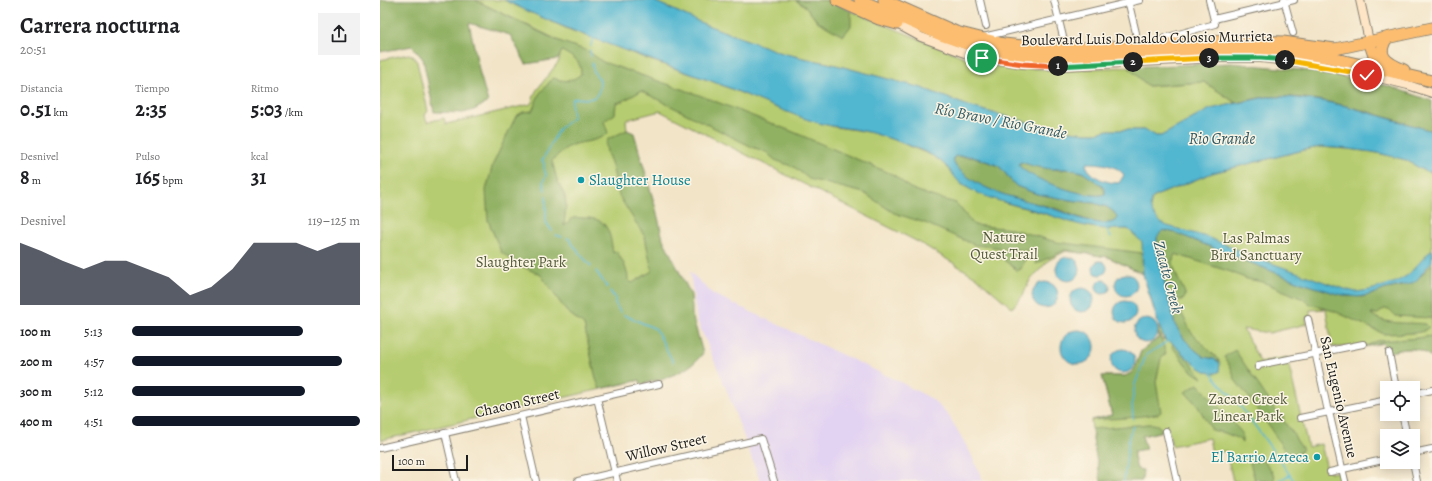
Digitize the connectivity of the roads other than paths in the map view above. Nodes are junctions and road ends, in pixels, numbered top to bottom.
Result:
1 (837, 0) edge
2 (860, 0) edge
3 (980, 0) edge
4 (1054, 0) edge
5 (1140, 0) edge
6 (1209, 0) edge
7 (1294, 0) edge
8 (1360, 0) edge
9 (1128, 1) edge
10 (1284, 1) edge
11 (891, 4) edge
12 (1058, 18) junction
13 (1215, 22) junction
14 (897, 24) junction
15 (986, 26) dead end
16 (1432, 28) edge
17 (1293, 33) dead end
18 (1136, 34) dead end
19 (977, 38) junction
20 (1387, 38) junction
21 (1064, 41) dead end
22 (1369, 41) junction
23 (1161, 44) junction
24 (1356, 44) junction
25 (1294, 52) junction
26 (1384, 68) junction
27 (1427, 80) edge
28 (1432, 86) edge
29 (1432, 93) edge
30 (1308, 318) dead end
31 (1363, 344) dead end
32 (1316, 353) junction
33 (1389, 353) dead end
34 (1258, 366) dead end
35 (1395, 381) edge
36 (659, 384) dead end
37 (1432, 390) edge
38 (1420, 393) edge
39 (597, 398) junction
40 (1380, 401) edge
41 (1329, 412) junction
42 (521, 416) junction
43 (1300, 418) dead end
44 (1166, 431) dead end
45 (444, 433) junction
46 (380, 448) edge
47 (1432, 449) edge
48 (1420, 452) edge
49 (1380, 461) edge
50 (1342, 469) junction
51 (1414, 469) edge
52 (615, 472) junction
53 (1330, 472) dead end
54 (456, 481) edge
55 (536, 481) edge
56 (578, 481) edge
57 (617, 481) edge
58 (774, 481) edge
59 (1177, 481) edge
60 (1345, 481) edge
61 (1417, 481) edge

1 - 14 highway
2 - 11 highway, Boulevard Luis Donaldo Colosio Murrieta
3 - 15 street
4 - 12 street
5 - 9 street
6 - 13 street
7 - 10 street
8 - 22 main road
9 - 12 street
9 - 18 street
10 - 13 street
10 - 17 street
11 - 14 main road
11 - 19 highway, Boulevard Luis Donaldo Colosio Murrieta
11 - 25 highway, Boulevard Luis Donaldo Colosio Murrieta
12 - 19 street
12 - 21 street
13 - 23 street
14 - 29 main road, Boulevard Luis Donaldo Colosio Murrieta
16 - 20 highway, Boulevard Luis Donaldo Colosio Murrieta
19 - 23 highway, Boulevard Luis Donaldo Colosio Murrieta
20 - 22 highway, Boulevard Luis Donaldo Colosio Murrieta
20 - 26 highway
22 - 24 highway, Boulevard Luis Donaldo Colosio Murrieta
22 - 26 highway
23 - 24 highway, Boulevard Luis Donaldo Colosio Murrieta
24 - 25 highway
25 - 26 highway, Boulevard Luis Donaldo Colosio Murrieta
26 - 27 highway, Boulevard Luis Donaldo Colosio Murrieta
26 - 28 highway
30 - 32 street, San Eugenio Avenue
31 - 32 street
32 - 34 street
32 - 41 street, San Eugenio Avenue
33 - 35 street
36 - 39 street, Chacon Street
37 - 38 street
39 - 42 street, Chacon Street
39 - 52 street
40 - 41 street
41 - 43 street
41 - 50 street, San Eugenio Avenue
42 - 45 street, Chacon Street
42 - 55 street
44 - 59 street
45 - 46 street, Chacon Street
45 - 54 street
47 - 48 street
49 - 50 street
50 - 53 street
50 - 60 street, San Eugenio Avenue
51 - 61 street
52 - 56 street, Willow Street
52 - 57 street
52 - 58 street, Willow Street

